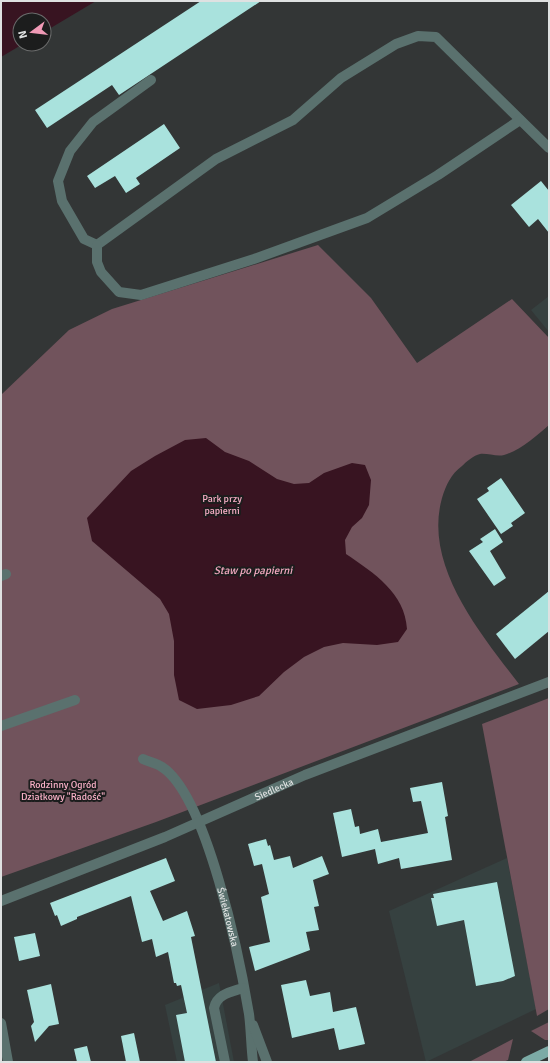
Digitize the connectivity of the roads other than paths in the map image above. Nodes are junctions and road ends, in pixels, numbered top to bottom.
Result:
1 (151, 80) dead end
2 (520, 120) junction
3 (549, 148) edge
4 (97, 245) junction
5 (549, 682) edge
6 (75, 700) dead end
7 (1, 726) edge
8 (142, 759) dead end
9 (199, 823) junction
10 (1, 901) edge
11 (243, 988) junction
12 (249, 1014) junction
13 (1, 1023) edge
14 (549, 1051) edge
15 (8, 1062) edge
16 (225, 1062) edge
17 (253, 1062) edge
18 (267, 1062) edge
19 (526, 1062) edge

1 - 4 street
2 - 3 street
2 - 4 street
2 - 4 street
5 - 9 street, Siedlecka
6 - 7 street
8 - 9 street, Świekatowska
9 - 10 street, Siedlecka
9 - 11 street, Świekatowska
11 - 12 street, Świekatowska
11 - 16 street
12 - 17 street, Świekatowska
12 - 18 street, Świekatowska
13 - 15 street
14 - 19 main road

